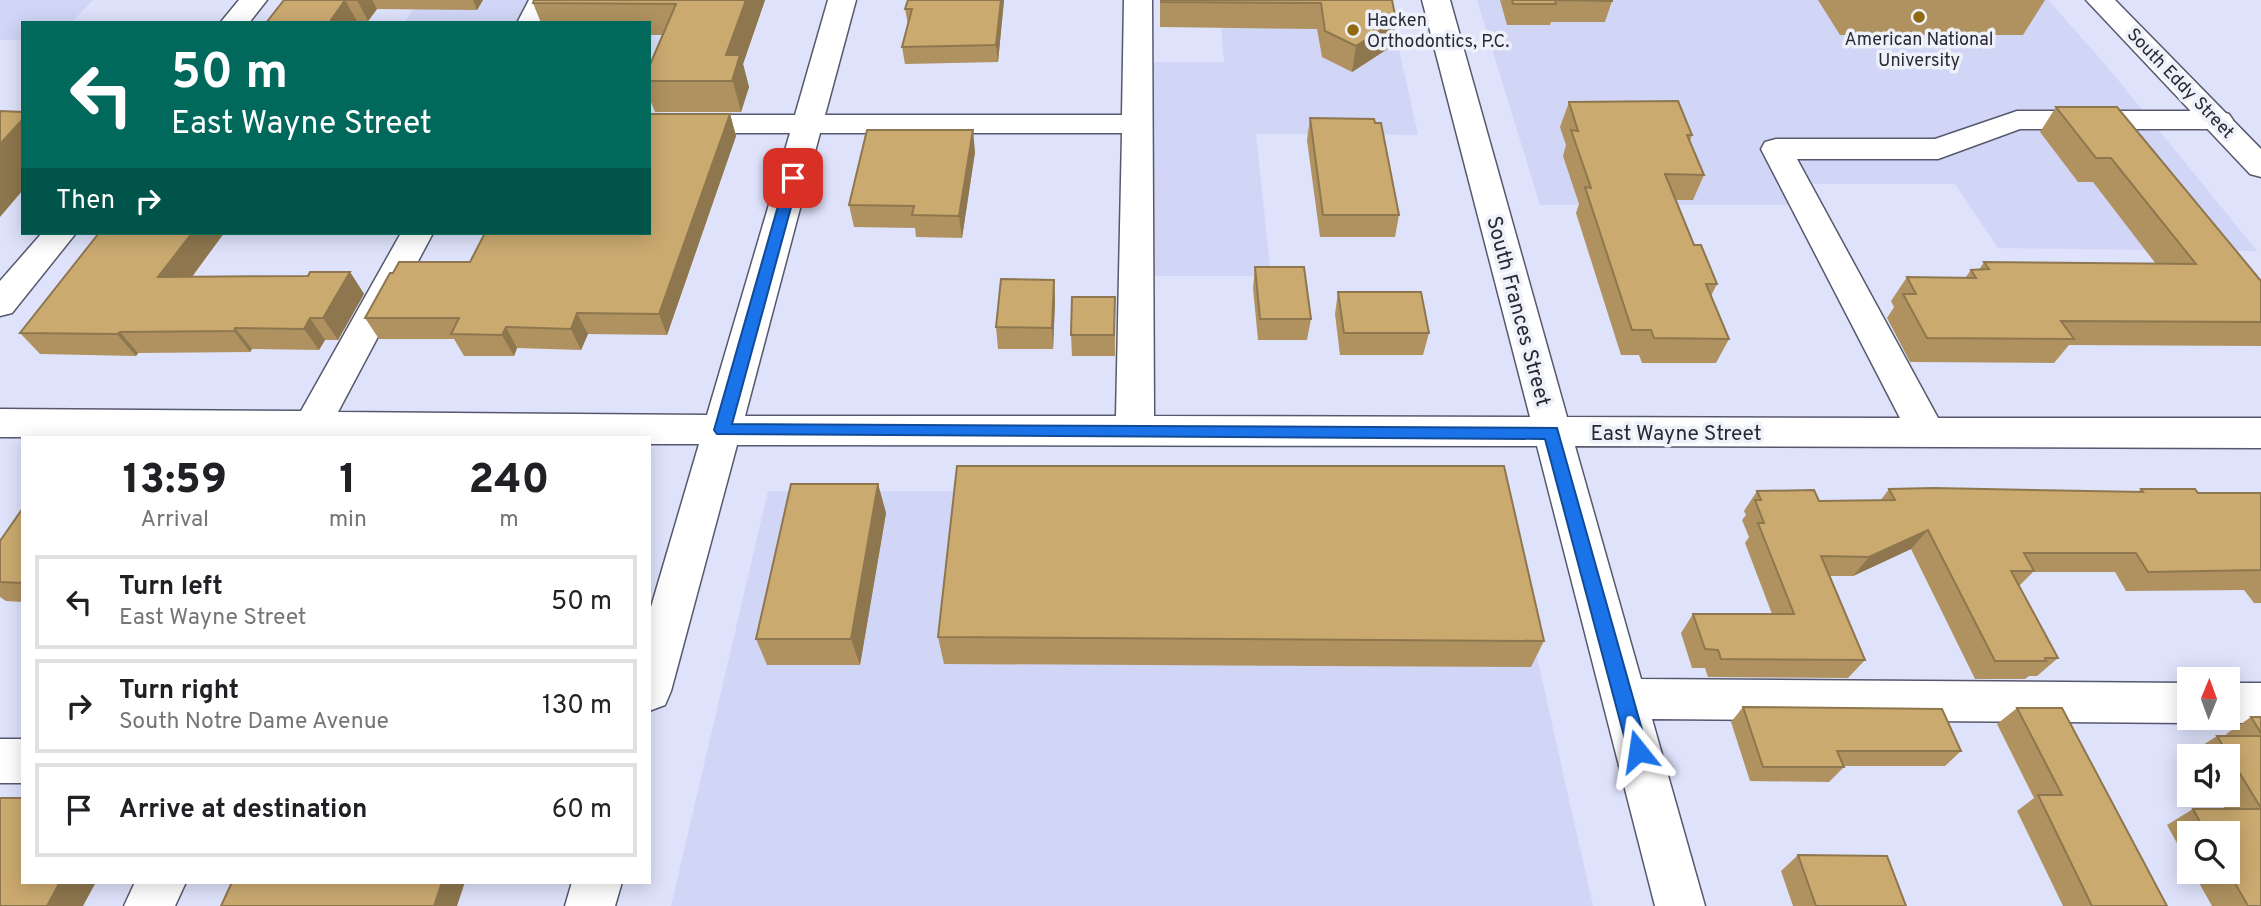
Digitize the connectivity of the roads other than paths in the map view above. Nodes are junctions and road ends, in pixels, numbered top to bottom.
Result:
1 (253, 0) edge
2 (543, 0) edge
3 (842, 0) edge
4 (1138, 0) edge
5 (1436, 0) edge
6 (2100, 0) edge
7 (236, 21) edge
8 (532, 21) edge
9 (2218, 120) junction
10 (651, 124) edge
11 (807, 124) junction
12 (1138, 124) junction
13 (2261, 167) edge
14 (58, 235) edge
15 (416, 235) edge
16 (0, 304) edge
17 (0, 423) edge
18 (722, 430) junction
19 (1135, 430) junction
20 (309, 431) edge
21 (1551, 433) junction
22 (1927, 433) junction
23 (2261, 433) edge
24 (651, 684) edge
25 (1624, 699) junction
26 (2177, 703) edge
27 (2240, 703) edge
28 (2261, 704) edge
29 (0, 761) edge
30 (21, 761) edge
31 (159, 884) edge
32 (596, 884) edge
33 (149, 906) edge
34 (590, 906) edge
35 (1680, 906) edge

1 - 7 street
2 - 8 street
3 - 11 street
4 - 12 street
5 - 21 street, South Frances Street
6 - 9 street, South Eddy Street
9 - 13 street, South Eddy Street
9 - 22 street
10 - 11 street
11 - 12 street
11 - 18 street
12 - 19 street
14 - 16 street
15 - 20 street
17 - 20 street, East Wayne Street
18 - 19 street, East Wayne Street
18 - 20 street, East Wayne Street
18 - 24 street
19 - 21 street, East Wayne Street
21 - 22 street, East Wayne Street
21 - 25 street, South Frances Street
22 - 23 street, East Wayne Street
25 - 26 street
25 - 35 street, South Frances Street
27 - 28 street
29 - 30 street
31 - 33 street
32 - 34 street

